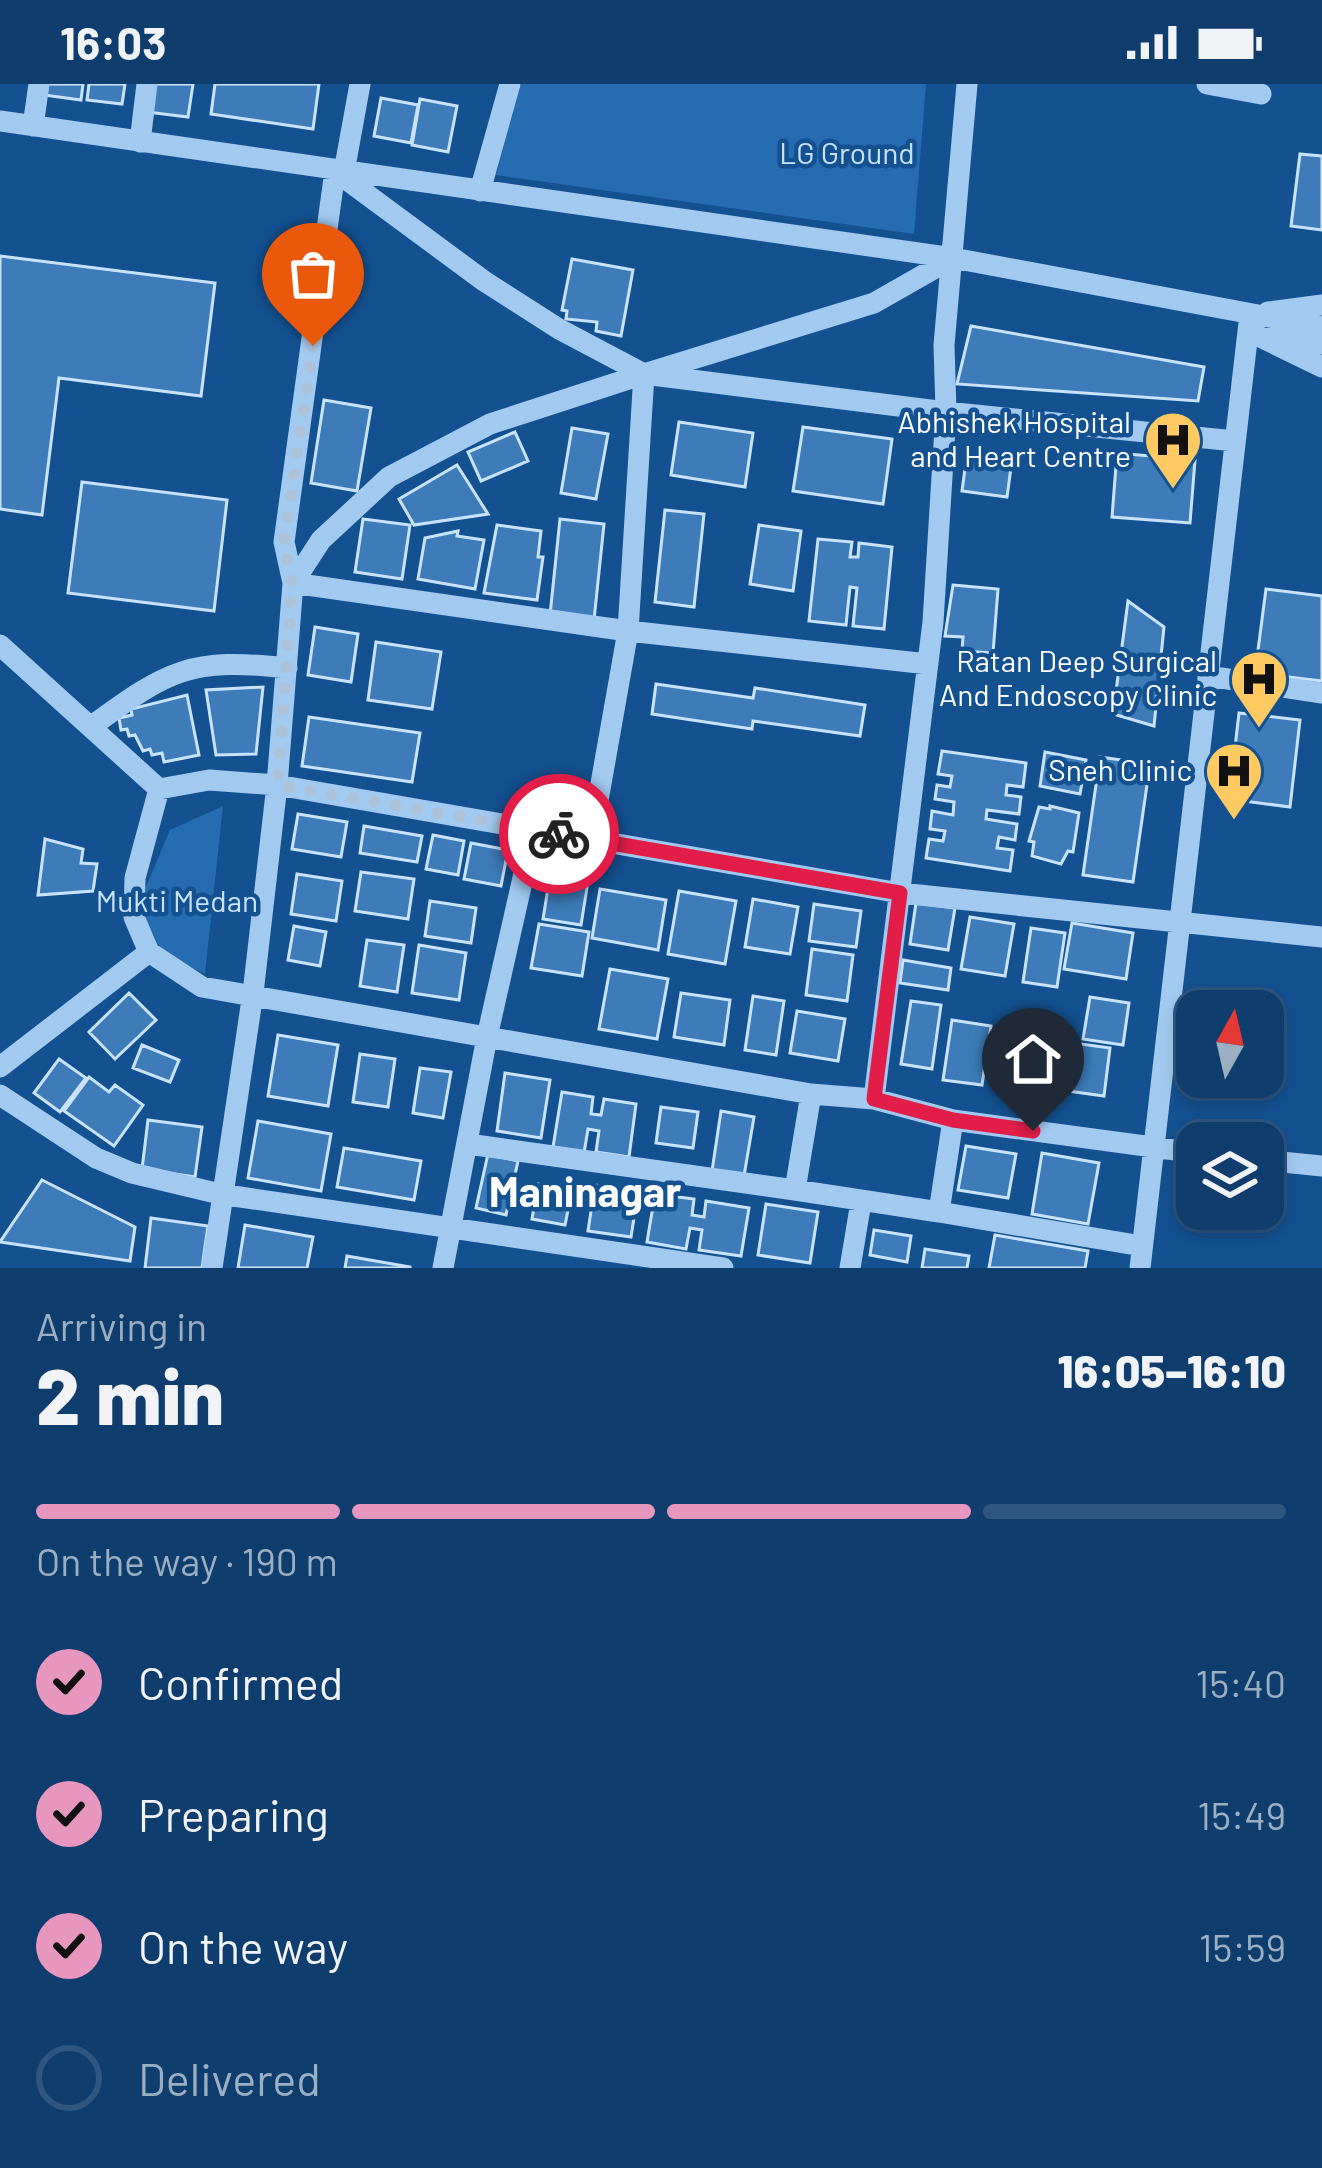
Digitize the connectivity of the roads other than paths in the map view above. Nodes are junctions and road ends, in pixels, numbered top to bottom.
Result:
1 (39, 84) edge
2 (147, 84) edge
3 (360, 84) edge
4 (510, 84) edge
5 (967, 84) edge
6 (1207, 84) edge
7 (1261, 94) dead end
8 (0, 121) edge
9 (33, 126) junction
10 (140, 142) junction
11 (340, 171) junction
12 (480, 191) junction
13 (953, 258) junction
14 (1322, 305) edge
15 (1249, 323) junction
16 (1307, 330) edge
17 (1322, 344) edge
18 (1322, 367) edge
19 (644, 374) junction
20 (946, 412) junction
21 (1235, 441) junction
22 (292, 584) junction
23 (628, 631) junction
24 (0, 645) edge
25 (928, 664) junction
26 (287, 668) junction
27 (1208, 676) junction
28 (1322, 693) edge
29 (92, 726) junction
30 (278, 785) junction
31 (159, 789) junction
32 (534, 829) junction
33 (591, 840) junction
34 (900, 893) junction
35 (1180, 920) junction
36 (1322, 937) edge
37 (149, 952) junction
38 (253, 993) junction
39 (487, 1037) junction
40 (0, 1067) edge
41 (811, 1094) junction
42 (0, 1095) edge
43 (874, 1099) junction
44 (953, 1120) junction
45 (468, 1144) junction
46 (1153, 1149) junction
47 (1176, 1151) edge
48 (1284, 1162) edge
49 (1322, 1166) edge
50 (795, 1190) junction
51 (220, 1194) junction
52 (861, 1202) junction
53 (940, 1212) junction
54 (450, 1228) junction
55 (1141, 1257) edge
56 (212, 1268) edge
57 (443, 1268) edge
58 (723, 1268) edge
59 (850, 1268) edge

1 - 9 street
2 - 10 street
3 - 11 street
4 - 12 street
5 - 13 street
6 - 7 street
8 - 9 street
9 - 10 street
10 - 11 street
11 - 12 street
11 - 19 street
11 - 22 street
12 - 13 street
13 - 15 street
13 - 19 street
13 - 20 street
14 - 15 street
15 - 16 street
15 - 18 street
15 - 21 street
16 - 17 street
19 - 20 street
19 - 22 street
19 - 23 street
20 - 21 street
20 - 25 street
21 - 27 street
22 - 23 street
22 - 26 street
23 - 25 street
23 - 33 street
24 - 29 street
25 - 34 street
26 - 29 street
26 - 30 street
27 - 28 street
27 - 35 street
29 - 31 street
30 - 31 street
30 - 32 street
30 - 38 street
31 - 37 street
32 - 33 street
32 - 39 street
33 - 34 street
34 - 35 street
34 - 43 street
35 - 36 street
35 - 46 street
37 - 38 street
37 - 40 street
38 - 39 street
38 - 51 street
39 - 41 street
39 - 45 street
41 - 43 street
41 - 50 street
42 - 51 street
43 - 44 street
44 - 46 street
44 - 53 street
45 - 50 street
45 - 54 street
46 - 47 street
46 - 55 street
48 - 49 street
50 - 52 street
51 - 54 street
51 - 56 street
52 - 53 street
52 - 59 street
53 - 55 street
54 - 57 street
54 - 58 street

